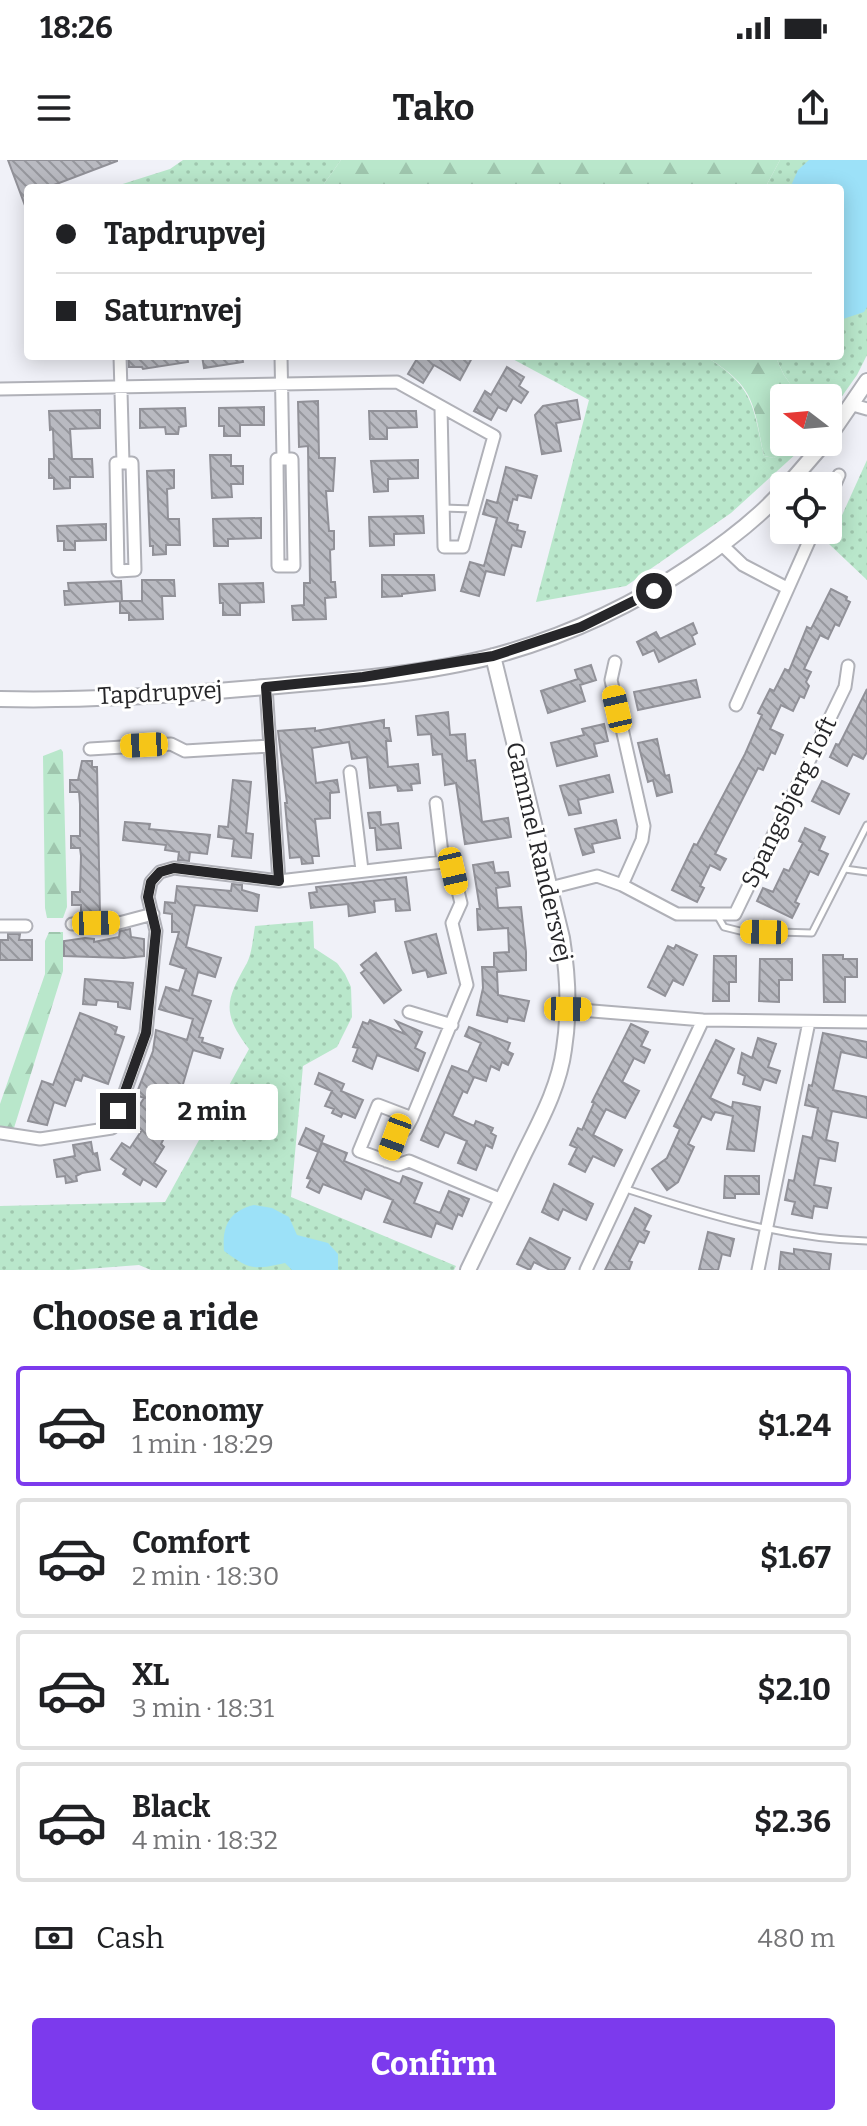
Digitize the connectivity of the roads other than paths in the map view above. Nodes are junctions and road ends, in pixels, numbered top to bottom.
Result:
1 (120, 360) edge
2 (281, 360) edge
3 (867, 381) edge
4 (282, 383) junction
5 (121, 387) junction
6 (0, 389) edge
7 (860, 407) edge
8 (441, 408) junction
9 (842, 424) edge
10 (812, 456) edge
11 (283, 459) junction
12 (123, 463) junction
13 (799, 472) edge
14 (770, 502) edge
15 (443, 508) junction
16 (474, 509) junction
17 (807, 544) edge
18 (722, 545) junction
19 (787, 588) junction
20 (493, 656) junction
21 (615, 662) dead end
22 (848, 666) dead end
23 (266, 687) junction
24 (0, 699) edge
25 (736, 705) dead end
26 (269, 746) junction
27 (90, 749) dead end
28 (350, 772) dead end
29 (436, 803) dead end
30 (867, 825) edge
31 (443, 862) junction
32 (845, 869) junction
33 (362, 870) junction
34 (867, 872) edge
35 (279, 881) junction
36 (622, 885) junction
37 (550, 888) junction
38 (153, 914) junction
39 (717, 914) junction
40 (72, 924) dead end
41 (0, 926) edge
42 (26, 926) dead end
43 (568, 1009) junction
44 (409, 1012) dead end
45 (703, 1020) junction
46 (809, 1022) junction
47 (867, 1022) edge
48 (452, 1025) junction
49 (412, 1118) junction
50 (0, 1133) edge
51 (386, 1161) junction
52 (625, 1188) junction
53 (502, 1200) junction
54 (766, 1229) junction
55 (867, 1241) edge
56 (468, 1270) edge
57 (586, 1270) edge
58 (758, 1270) edge

1 - 5 street
2 - 4 street
3 - 7 street, Tapdrupvej
4 - 5 street
4 - 8 street
4 - 11 street
5 - 6 street
5 - 12 street
7 - 9 street, Tapdrupvej
8 - 15 street
8 - 16 street
10 - 13 street, Tapdrupvej
11 - 11 street
12 - 12 street
14 - 18 street, Tapdrupvej
15 - 16 lane
15 - 16 street
17 - 19 street
18 - 19 street
18 - 20 street, Tapdrupvej
19 - 25 street
20 - 23 street, Tapdrupvej
20 - 37 street, Gammel Randersvej
21 - 36 street
22 - 39 street, Spangsbjerg Toft
23 - 24 street, Tapdrupvej
23 - 26 street
26 - 27 street
26 - 35 street
28 - 33 street
29 - 31 street
30 - 32 lane
31 - 33 street
31 - 48 street
32 - 34 lane
32 - 39 lane
33 - 35 street
35 - 38 street
36 - 37 street
36 - 39 street
37 - 43 street, Gammel Randersvej
38 - 40 street
38 - 50 street
41 - 42 street
43 - 45 street
43 - 53 street, Gammel Randersvej
44 - 48 street
45 - 46 street
45 - 52 street
46 - 47 street
46 - 54 street
48 - 49 street
49 - 51 street
49 - 51 street
51 - 53 street
52 - 54 lane
52 - 57 street
53 - 56 street, Gammel Randersvej
54 - 55 lane
54 - 58 street

